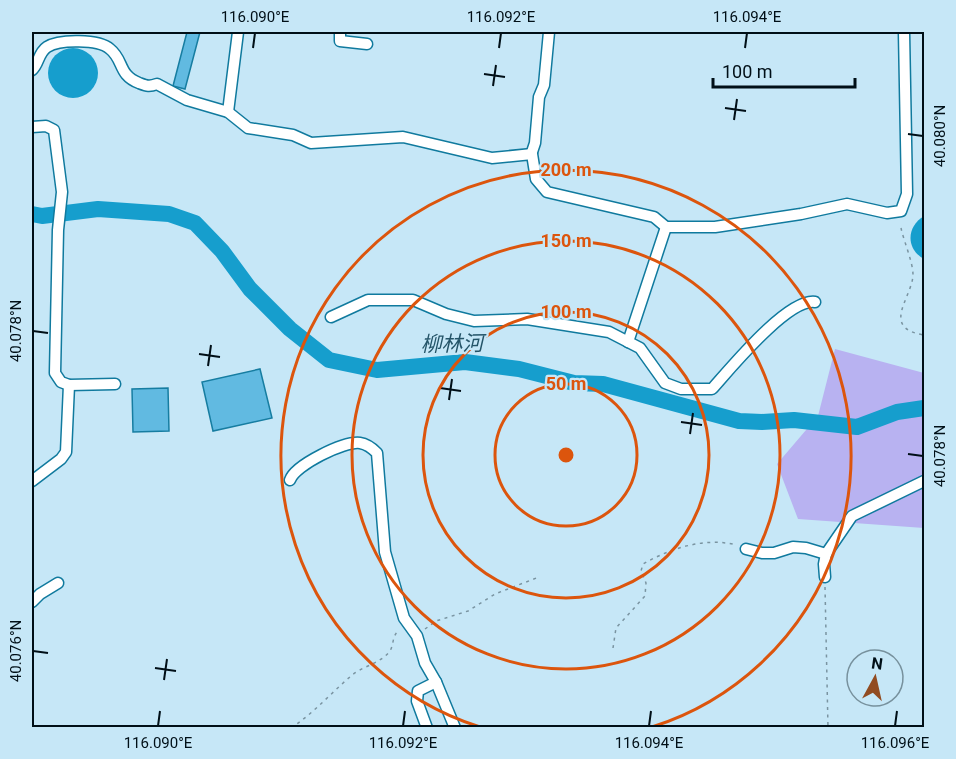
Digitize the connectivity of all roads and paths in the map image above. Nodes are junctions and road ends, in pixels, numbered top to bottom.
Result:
1 (238, 32) edge
2 (340, 32) edge
3 (549, 32) edge
4 (904, 32) edge
5 (367, 44) dead end
6 (32, 70) edge
7 (228, 112) junction
8 (32, 127) edge
9 (531, 154) junction
10 (666, 227) junction
11 (902, 228) dead end
12 (815, 302) dead end
13 (331, 317) dead end
14 (924, 335) edge
15 (628, 342) junction
16 (115, 384) dead end
17 (69, 385) junction
18 (290, 480) dead end
19 (924, 481) edge
20 (32, 482) edge
21 (746, 549) joint
22 (826, 554) junction
23 (539, 577) dead end
24 (825, 577) joint
25 (58, 583) dead end
26 (32, 603) edge
27 (408, 624) junction
28 (417, 636) junction
29 (613, 648) dead end
30 (436, 682) junction
31 (291, 728) edge
32 (427, 728) edge
33 (455, 728) edge
34 (828, 728) edge

1 - 7 street
2 - 5 street
3 - 9 street
4 - 10 street
6 - 7 street
7 - 9 street
8 - 17 street
9 - 10 street
10 - 15 street
11 - 14 path
12 - 15 street
13 - 15 street
16 - 17 street
17 - 20 street
18 - 27 street
19 - 22 street
21 - 22 street
21 - 29 path
22 - 24 street
23 - 28 path
24 - 34 path
25 - 26 street
27 - 28 street
27 - 31 path
28 - 30 street
30 - 32 street
30 - 33 street

